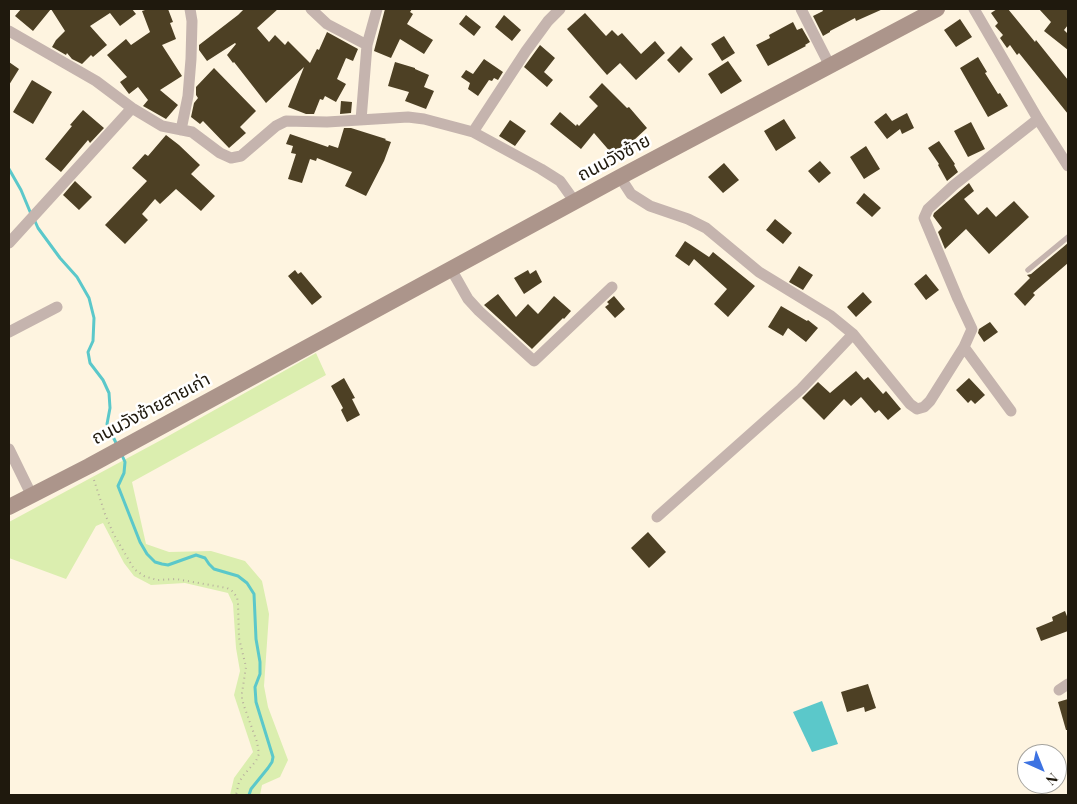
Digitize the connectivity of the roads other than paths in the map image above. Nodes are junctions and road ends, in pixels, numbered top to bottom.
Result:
1 (190, 9) edge
2 (310, 9) edge
3 (377, 9) edge
4 (560, 9) edge
5 (801, 9) edge
6 (936, 9) edge
7 (974, 9) edge
8 (9, 31) edge
9 (367, 45) junction
10 (830, 66) junction
11 (132, 108) junction
12 (1038, 119) junction
13 (361, 120) junction
14 (181, 130) junction
15 (473, 132) junction
16 (1068, 165) edge
17 (620, 177) junction
18 (575, 202) junction
19 (1068, 237) edge
20 (9, 243) edge
21 (451, 269) junction
22 (1028, 270) dead end
23 (612, 287) dead end
24 (57, 308) dead end
25 (9, 332) edge
26 (853, 334) junction
27 (312, 344) joint
28 (964, 347) junction
29 (1012, 411) dead end
30 (9, 449) edge
31 (32, 496) junction
32 (9, 507) edge
33 (657, 518) dead end

1 - 14 street
2 - 9 street
3 - 9 street
4 - 15 street
5 - 10 street
6 - 10 main road, ถนนวังซ้าย
7 - 12 street
8 - 11 street
9 - 13 street
10 - 17 main road, ถนนวังซ้าย
11 - 14 street
11 - 20 street
12 - 16 street
12 - 28 street
13 - 14 street
13 - 15 street
15 - 18 street
17 - 18 main road, ถนนวังซ้าย
17 - 26 street
18 - 21 main road, ถนนวังซ้าย
19 - 22 lane
21 - 23 street
21 - 27 main road, ถนนวังซ้าย
24 - 25 street
26 - 28 street
26 - 33 street
27 - 31 main road, ถนนวังซ้ายสายเก่า
28 - 29 street
30 - 31 street
31 - 32 main road, ถนนวังซ้ายสายเก่า

